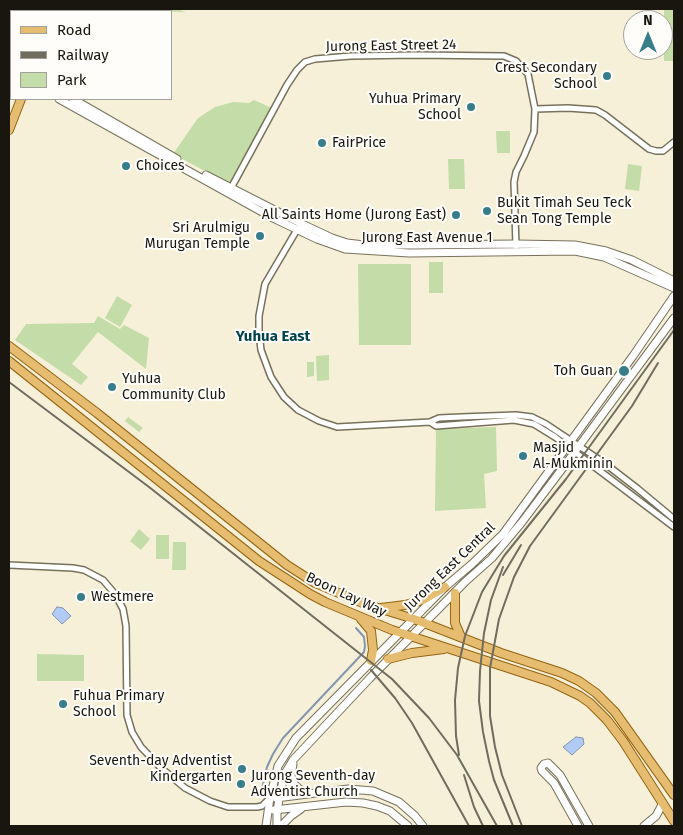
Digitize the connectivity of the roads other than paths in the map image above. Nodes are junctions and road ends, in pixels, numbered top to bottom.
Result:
1 (10, 73) edge
2 (9, 83) edge
3 (61, 100) edge
4 (75, 100) edge
5 (20, 103) edge
6 (535, 109) junction
7 (9, 130) edge
8 (674, 142) edge
9 (230, 190) junction
10 (299, 226) junction
11 (516, 247) junction
12 (674, 280) edge
13 (674, 288) edge
14 (674, 296) edge
15 (674, 318) edge
16 (9, 346) edge
17 (9, 360) edge
18 (569, 443) junction
19 (579, 446) junction
20 (574, 453) junction
21 (674, 519) edge
22 (674, 528) edge
23 (9, 565) edge
24 (445, 587) junction
25 (455, 593) junction
26 (379, 608) junction
27 (359, 617) junction
28 (414, 619) junction
29 (424, 623) junction
30 (400, 632) junction
31 (411, 636) junction
32 (461, 637) junction
33 (448, 648) junction
34 (388, 659) junction
35 (371, 660) junction
36 (293, 760) junction
37 (310, 794) junction
38 (674, 794) edge
39 (280, 797) junction
40 (270, 798) junction
41 (399, 802) junction
42 (663, 803) junction
43 (265, 808) junction
44 (304, 808) junction
45 (407, 808) junction
46 (277, 810) junction
47 (396, 815) junction
48 (674, 821) edge
49 (266, 826) edge
50 (277, 826) edge
51 (281, 826) edge
52 (408, 826) edge
53 (423, 826) edge
54 (578, 826) edge
55 (589, 826) edge
56 (644, 826) edge

1 - 2 main road
3 - 9 main road, Jurong East Avenue 1
4 - 9 main road, Jurong East Avenue 1
5 - 7 main road
6 - 8 street
6 - 9 street, Jurong East Street 24
6 - 11 street, Jurong East Street 24
9 - 10 main road, Jurong East Avenue 1
10 - 11 main road, Jurong East Avenue 1
10 - 18 street
11 - 12 main road, Jurong East Avenue 1
11 - 13 main road, Jurong East Avenue 1
14 - 18 main road, Jurong East Central
15 - 19 main road, Jurong East Central
16 - 26 main road, Boon Lay Way
17 - 27 main road, Boon Lay Way
18 - 19 street
18 - 20 street
18 - 24 main road, Jurong East Central
19 - 20 main road, Jurong East Central
19 - 21 street
20 - 22 street
20 - 25 main road, Jurong East Central
23 - 43 street
24 - 26 main road
24 - 28 main road, Jurong East Central
25 - 29 main road, Jurong East Central
25 - 32 main road
26 - 28 main road, Boon Lay Way
27 - 30 main road, Boon Lay Way
27 - 35 main road
28 - 29 main road, Boon Lay Way
28 - 30 main road, Jurong East Central
29 - 31 main road, Jurong East Central
29 - 32 main road, Boon Lay Way
30 - 31 main road, Boon Lay Way
30 - 35 main road, Jurong East Central
31 - 33 main road, Boon Lay Way
31 - 34 main road, Jurong East Central
32 - 38 main road, Boon Lay Way
33 - 34 main road
33 - 42 main road, Boon Lay Way
34 - 36 main road, Jurong East Central
35 - 40 main road, Jurong East Central
36 - 37 main road
36 - 39 main road, Jurong East Central
37 - 39 main road
37 - 41 main road
39 - 40 main road
39 - 46 main road, Jurong East Central
40 - 43 main road, Jurong East Central
41 - 45 main road
41 - 47 main road
42 - 48 main road, Boon Lay Way
42 - 56 main road
43 - 46 main road
43 - 49 main road, Jurong East Central
44 - 46 main road
44 - 47 main road
44 - 51 main road
45 - 47 main road
45 - 53 main road
46 - 50 main road, Jurong East Central
47 - 52 main road
54 - 55 main road

